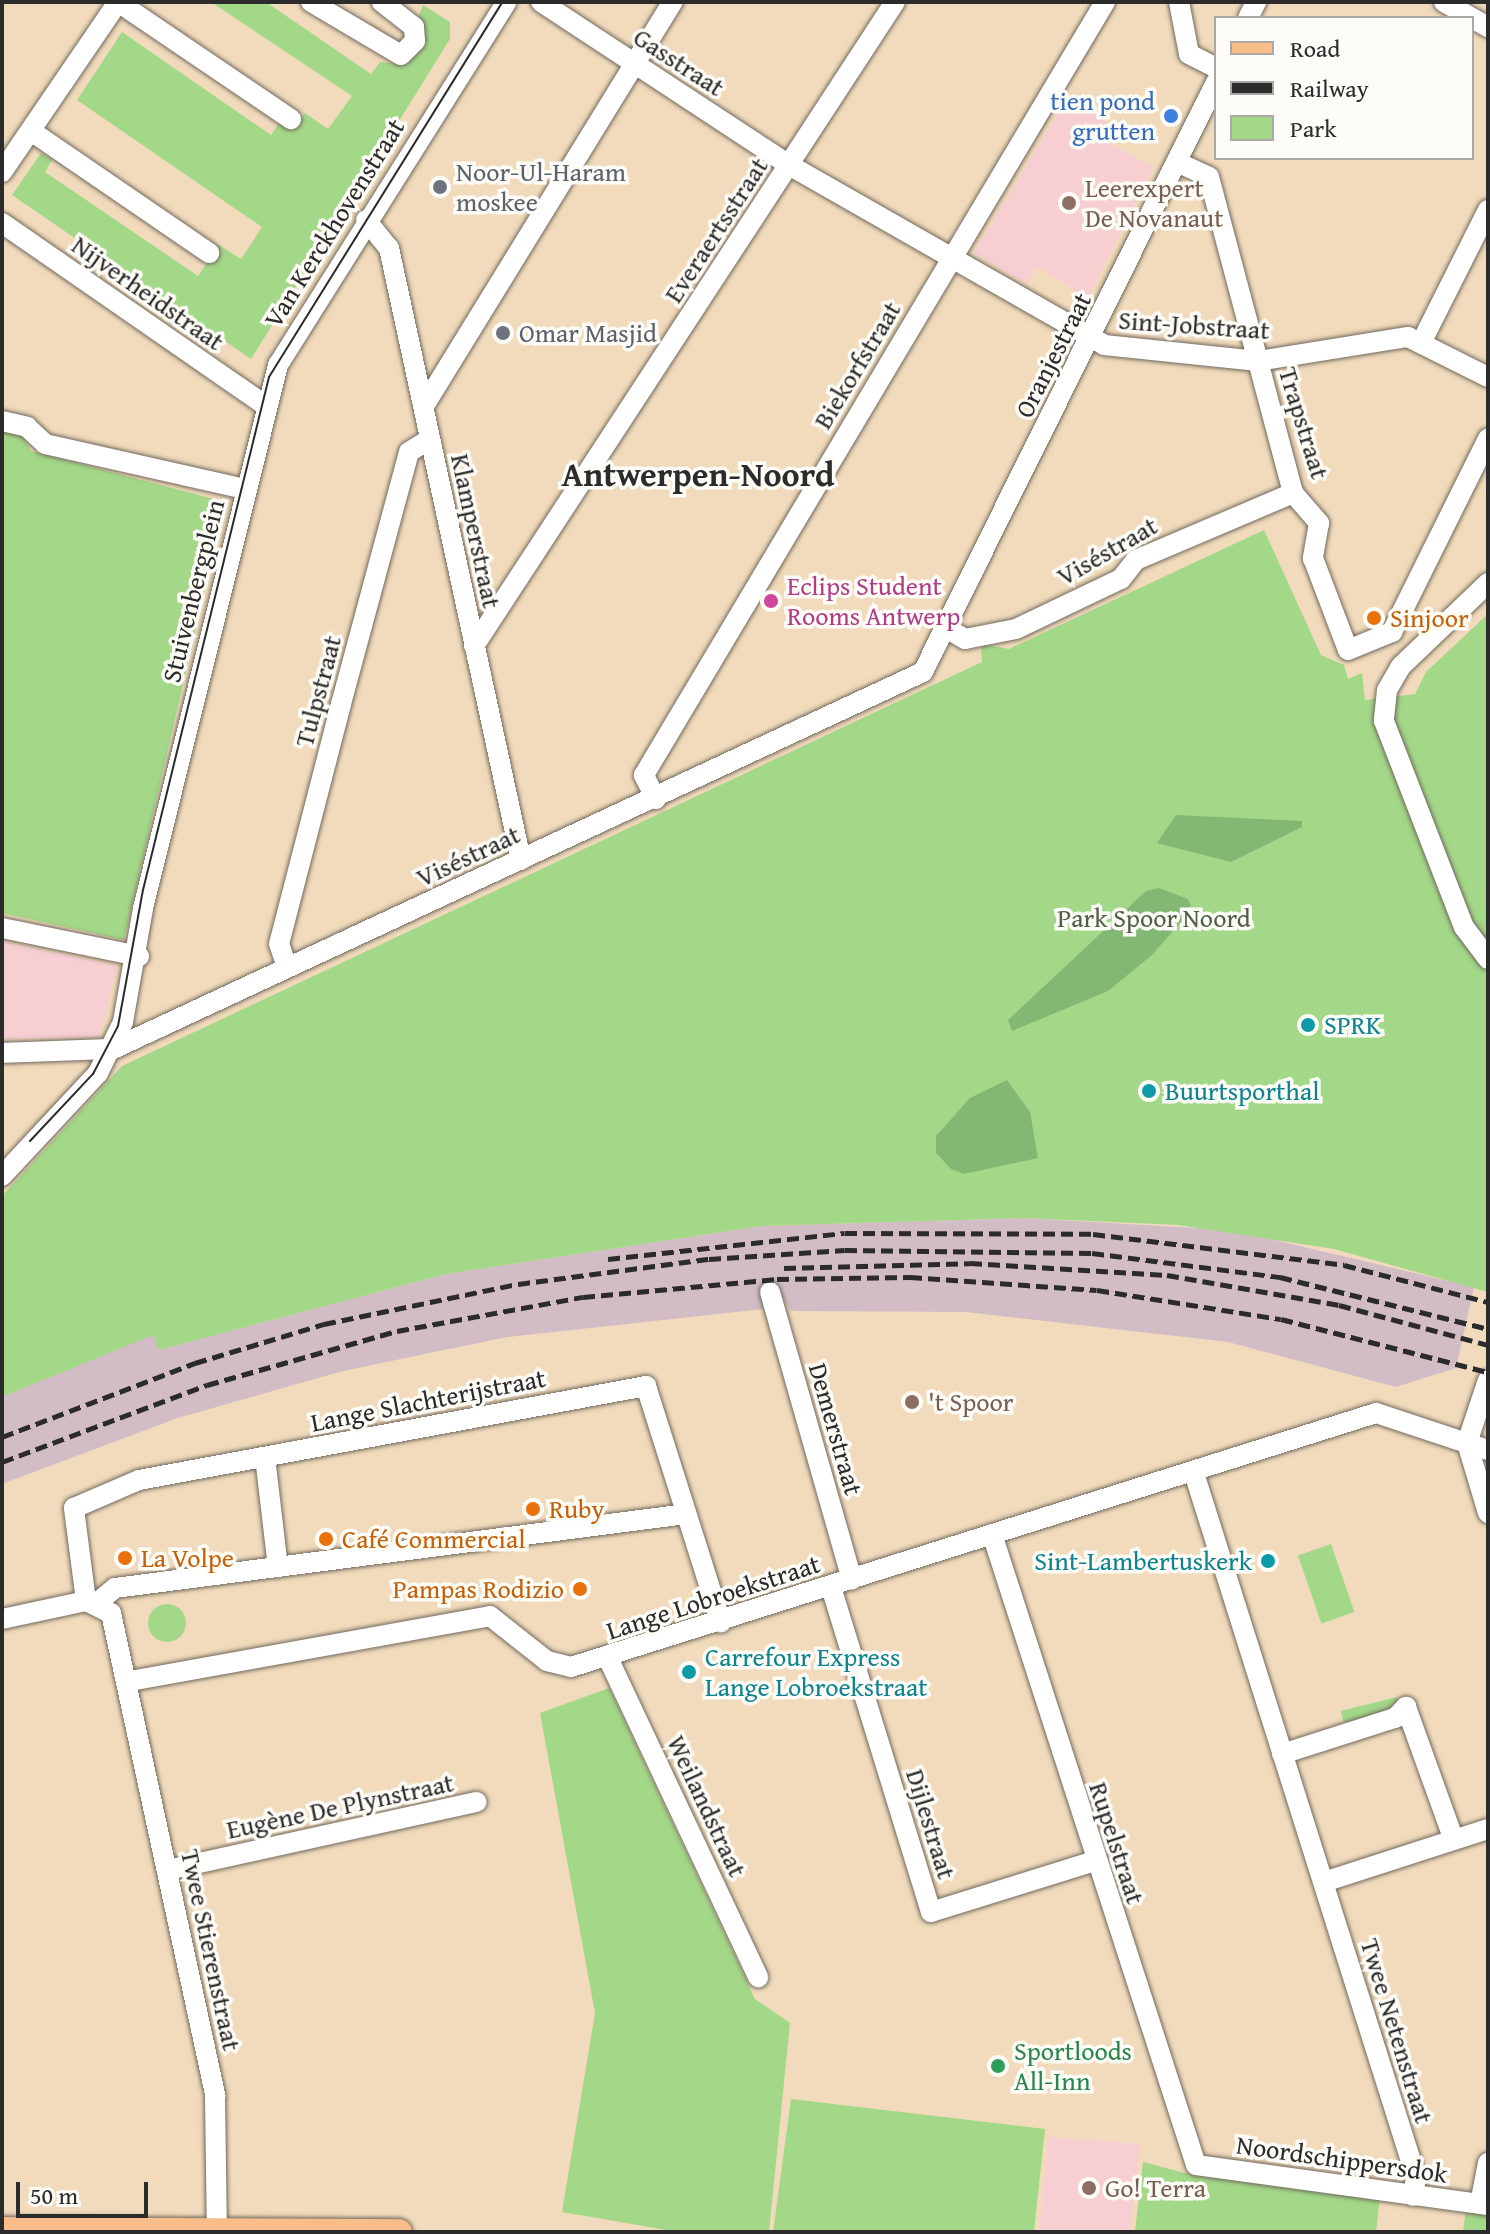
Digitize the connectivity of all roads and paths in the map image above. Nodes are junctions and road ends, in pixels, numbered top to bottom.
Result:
1 (118, 2) edge
2 (311, 2) edge
3 (382, 2) edge
4 (507, 2) edge
5 (541, 2) edge
6 (673, 2) edge
7 (895, 2) edge
8 (1105, 2) edge
9 (1179, 2) edge
10 (1444, 2) edge
11 (1469, 16) edge
12 (635, 64) junction
13 (1214, 67) edge
14 (1214, 86) edge
15 (291, 119) dead end
16 (31, 131) junction
17 (1177, 162) junction
18 (789, 165) junction
19 (2, 172) edge
20 (1488, 210) edge
21 (366, 220) junction
22 (2, 223) edge
23 (1482, 238) edge
24 (209, 253) dead end
25 (950, 259) junction
26 (1091, 338) junction
27 (1421, 343) junction
28 (1258, 361) junction
29 (1488, 377) edge
30 (265, 405) junction
31 (424, 406) junction
32 (2, 421) edge
33 (430, 439) junction
34 (1488, 439) edge
35 (245, 489) junction
36 (1293, 493) junction
37 (1488, 583) edge
38 (946, 628) junction
39 (474, 646) junction
40 (934, 650) joint
41 (656, 799) junction
42 (521, 860) junction
43 (2, 928) edge
44 (139, 956) junction
45 (1488, 959) edge
46 (287, 967) junction
47 (113, 1049) junction
48 (2, 1053) edge
49 (2, 1176) edge
50 (770, 1292) dead end
51 (1488, 1380) edge
52 (1467, 1443) junction
53 (1488, 1450) edge
54 (265, 1457) junction
55 (1194, 1473) junction
56 (1488, 1513) edge
57 (686, 1514) junction
58 (992, 1534) junction
59 (278, 1567) junction
60 (852, 1580) junction
61 (831, 1587) junction
62 (92, 1602) junction
63 (2, 1619) edge
64 (721, 1622) junction
65 (608, 1658) junction
66 (130, 1681) junction
67 (1282, 1754) junction
68 (477, 1802) dead end
69 (1488, 1829) edge
70 (1454, 1840) junction
71 (1095, 1861) junction
72 (167, 1870) junction
73 (1324, 1882) junction
74 (758, 1977) dead end
75 (1488, 2163) edge
76 (1196, 2165) joint
77 (1413, 2196) junction
78 (1484, 2204) edge
79 (2, 2230) edge
80 (217, 2230) edge
81 (399, 2232) edge

1 - 15 street
1 - 16 street
2 - 3 street
4 - 21 street, Van Kerckhovenstraat
5 - 12 street, Gasstraat
6 - 12 street
7 - 18 street, Everaertsstraat
8 - 25 street, Biekorfstraat
9 - 13 street
10 - 11 street
12 - 18 street, Gasstraat
12 - 31 street
14 - 17 street, Oranjestraat
16 - 19 street
16 - 24 street
17 - 26 street, Oranjestraat
17 - 28 street, Trapstraat
18 - 25 street, Sint-Jobstraat
18 - 39 street, Everaertsstraat
20 - 23 street
21 - 30 street, Van Kerckhovenstraat
21 - 31 street, Klamperstraat
22 - 30 street, Nijverheidstraat
23 - 27 street
25 - 26 street, Sint-Jobstraat
25 - 41 street, Biekorfstraat
26 - 28 street, Sint-Jobstraat
26 - 38 street, Oranjestraat
27 - 28 street, Sint-Jobstraat
27 - 29 street, Sint-Jobstraat
28 - 36 street, Trapstraat
30 - 35 street, Van Kerckhovenstraat
31 - 33 street, Klamperstraat
32 - 35 street, Stuivenbergplein
33 - 39 street, Klamperstraat
33 - 46 street, Tulpstraat
34 - 36 street, Trapstraat
35 - 44 street, Stuivenbergplein
36 - 38 street, Viséstraat
37 - 45 street
38 - 40 street, Oranjestraat
39 - 42 street, Klamperstraat
40 - 41 street, Viséstraat
41 - 42 street, Viséstraat
42 - 46 street, Viséstraat
43 - 44 street
44 - 47 street, Stuivenbergplein
46 - 47 street, Viséstraat
47 - 48 street, Viséstraat
47 - 49 street
50 - 60 street, Demerstraat
51 - 52 street
52 - 53 street, Lange Lobroekstraat
52 - 55 street, Lange Lobroekstraat
52 - 56 street
54 - 57 street, Lange Slachterijstraat
54 - 59 street
54 - 62 street, Lange Slachterijstraat
55 - 58 street, Lange Lobroekstraat
55 - 67 street, Twee Netenstraat
57 - 59 street
57 - 64 street, Lange Slachterijstraat
58 - 60 street, Lange Lobroekstraat
58 - 71 street, Rupelstraat
59 - 62 street
60 - 61 street, Lange Lobroekstraat
61 - 64 street, Lange Lobroekstraat
61 - 71 street, Dijlestraat
62 - 63 street
62 - 66 street
64 - 65 street, Lange Lobroekstraat
65 - 66 street, Lange Lobroekstraat
65 - 74 street, Weilandstraat
66 - 72 street, Twee Stierenstraat
67 - 70 street
67 - 73 street, Twee Netenstraat
68 - 72 street, Eugène De Plynstraat
69 - 70 street
70 - 73 street
71 - 76 street, Rupelstraat
72 - 80 street, Twee Stierenstraat
73 - 77 street, Twee Netenstraat
75 - 78 street, Noordschippersdok
76 - 77 street, Noordschippersdok
77 - 78 street, Noordschippersdok
79 - 80 main road
80 - 81 main road

